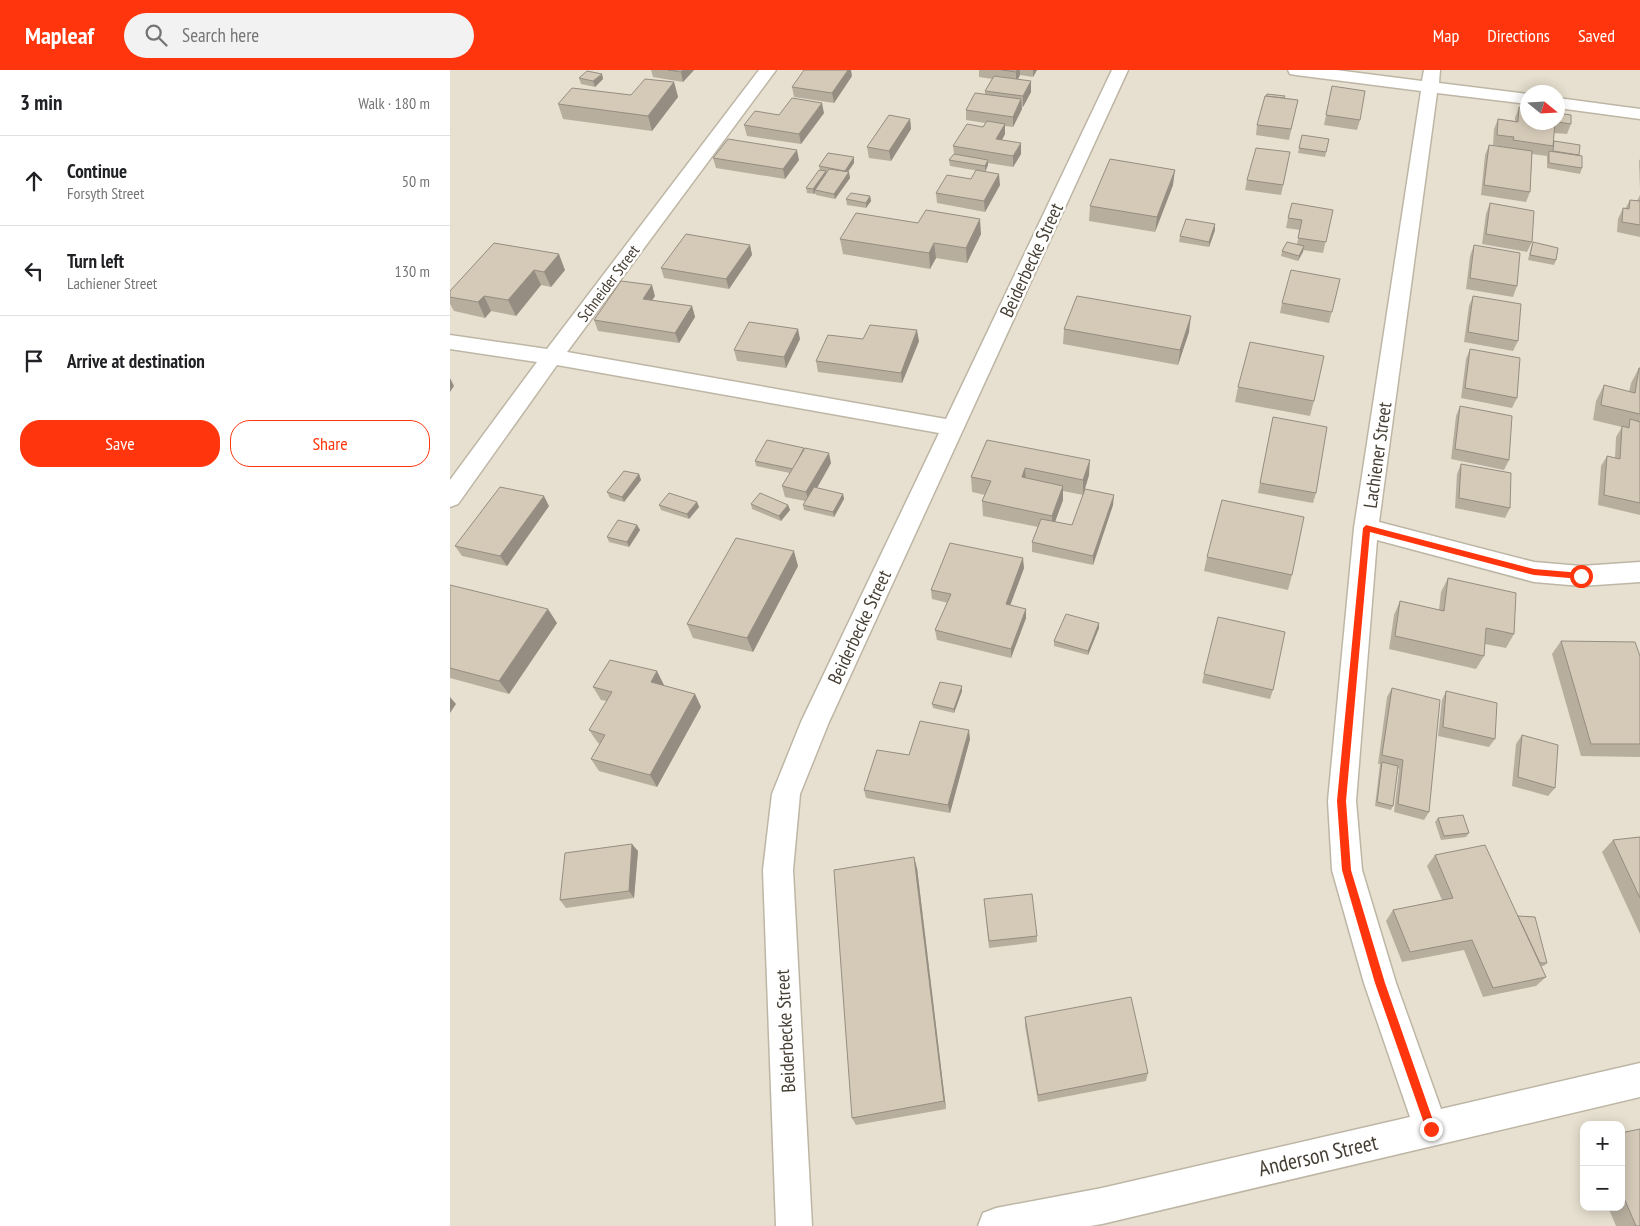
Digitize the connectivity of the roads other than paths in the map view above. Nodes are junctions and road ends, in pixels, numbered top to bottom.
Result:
1 (768, 70) edge
2 (1120, 70) edge
3 (1296, 70) edge
4 (1430, 78) edge
5 (1520, 97) edge
6 (1565, 104) edge
7 (1640, 114) edge
8 (450, 342) edge
9 (552, 357) junction
10 (953, 428) junction
11 (450, 498) edge
12 (1366, 528) junction
13 (1640, 572) edge
14 (1640, 1080) edge
15 (1431, 1129) junction
16 (794, 1226) edge
17 (996, 1226) edge

1 - 9 street, Schneider Street
2 - 10 street, Beiderbecke Street
3 - 4 street
4 - 5 street
4 - 12 street, Lachiener Street
6 - 7 street
8 - 9 street
9 - 10 street
9 - 11 street, Schneider Street
10 - 16 street, Beiderbecke Street
12 - 13 street
12 - 15 street, Lachiener Street
14 - 15 street, Anderson Street
15 - 17 street, Anderson Street

